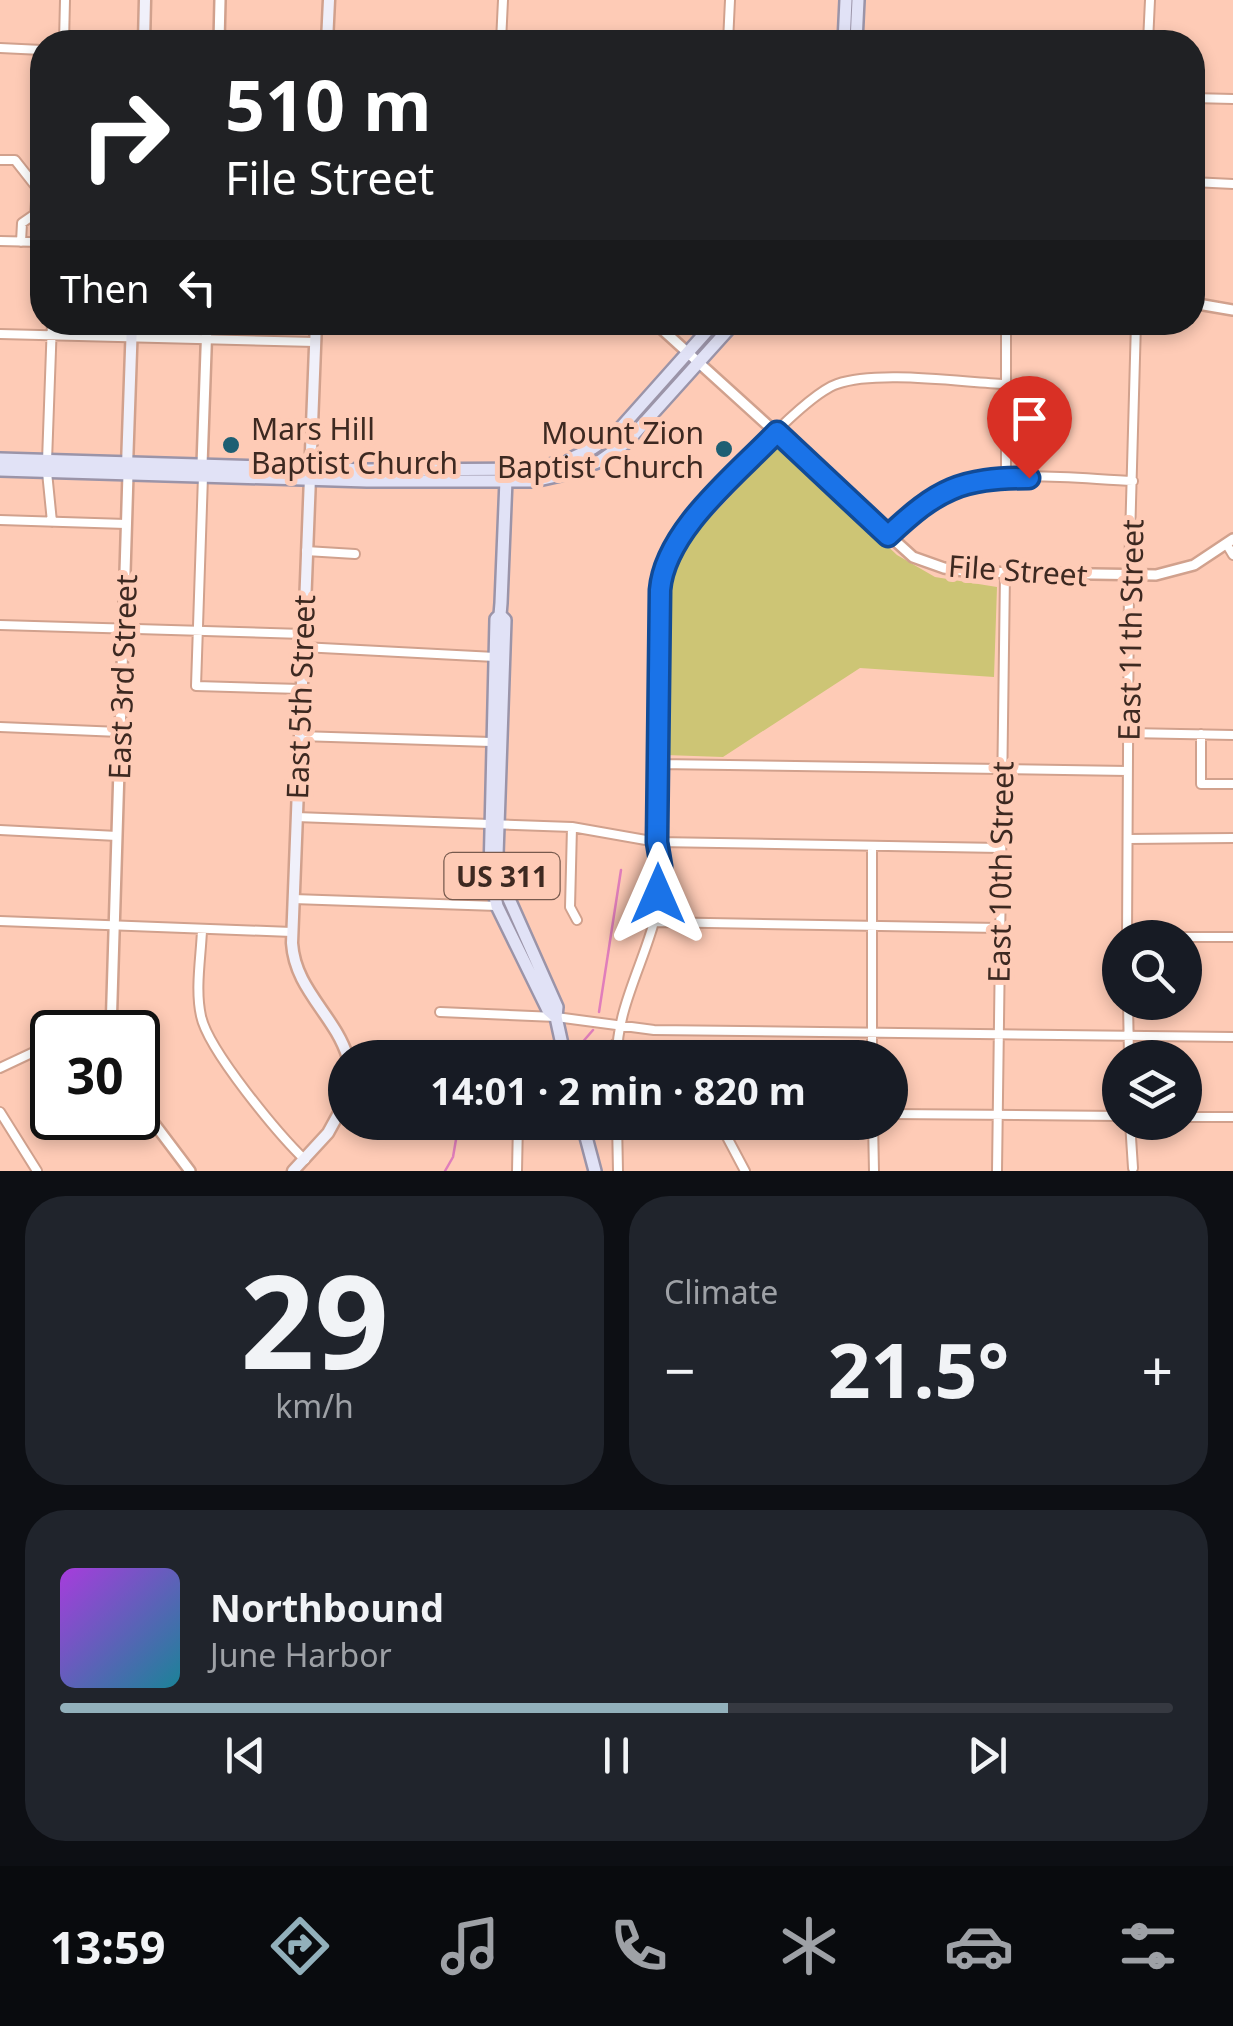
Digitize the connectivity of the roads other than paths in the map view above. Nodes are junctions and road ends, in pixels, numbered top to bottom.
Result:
1 (65, 0) edge
2 (145, 0) edge
3 (220, 0) edge
4 (329, 0) edge
5 (503, 0) edge
6 (730, 0) edge
7 (846, 0) edge
8 (858, 0) edge
9 (1150, 0) edge
10 (64, 30) edge
11 (144, 30) edge
12 (219, 30) edge
13 (328, 30) edge
14 (502, 30) edge
15 (729, 30) edge
16 (845, 30) edge
17 (857, 30) edge
18 (1149, 30) edge
19 (0, 48) edge
20 (30, 49) edge
21 (1205, 98) edge
22 (1233, 99) edge
23 (0, 160) edge
24 (30, 179) edge
25 (1205, 183) edge
26 (1233, 184) edge
27 (30, 218) edge
28 (0, 241) edge
29 (21, 242) junction
30 (30, 242) edge
31 (1205, 305) edge
32 (1233, 310) edge
33 (0, 334) edge
34 (207, 335) edge
35 (315, 335) edge
36 (669, 335) edge
37 (704, 335) edge
38 (723, 335) edge
39 (1006, 335) edge
40 (1136, 335) edge
41 (51, 337) junction
42 (132, 338) junction
43 (207, 339) junction
44 (315, 342) junction
45 (688, 352) junction
46 (699, 362) junction
47 (1005, 384) junction
48 (777, 432) junction
49 (0, 459) edge
50 (47, 467) junction
51 (127, 469) junction
52 (0, 470) edge
53 (202, 471) junction
54 (310, 474) junction
55 (506, 477) junction
56 (1006, 478) junction
57 (1132, 481) junction
58 (0, 520) edge
59 (52, 522) junction
60 (126, 524) junction
61 (888, 536) junction
62 (1231, 546) edge
63 (306, 551) junction
64 (355, 554) dead end
65 (1005, 573) junction
66 (1129, 576) junction
67 (500, 615) junction
68 (0, 625) edge
69 (123, 629) junction
70 (198, 631) junction
71 (303, 634) junction
72 (302, 648) junction
73 (494, 657) junction
74 (301, 689) junction
75 (0, 727) edge
76 (120, 732) junction
77 (1128, 733) junction
78 (1201, 734) junction
79 (1233, 735) edge
80 (299, 736) junction
81 (492, 742) junction
82 (659, 764) junction
83 (1002, 770) junction
84 (1128, 772) junction
85 (1233, 784) edge
86 (296, 817) junction
87 (493, 826) junction
88 (572, 828) junction
89 (0, 830) edge
90 (117, 836) junction
91 (1233, 838) edge
92 (1128, 839) junction
93 (657, 842) junction
94 (872, 846) junction
95 (1000, 848) junction
96 (293, 900) junction
97 (498, 906) junction
98 (576, 920) dead end
99 (1128, 920) edge
100 (0, 921) edge
101 (654, 922) junction
102 (873, 926) junction
103 (114, 927) junction
104 (999, 928) junction
105 (202, 930) junction
106 (292, 932) junction
107 (1202, 937) edge
108 (1233, 937) edge
109 (532, 948) junction
110 (112, 1010) edge
111 (440, 1012) dead end
112 (556, 1017) junction
113 (1128, 1020) edge
114 (618, 1025) junction
115 (872, 1034) junction
116 (997, 1034) junction
117 (1128, 1036) junction
118 (1233, 1037) edge
119 (342, 1040) edge
120 (561, 1040) edge
121 (616, 1040) edge
122 (872, 1040) edge
123 (1128, 1040) edge
124 (30, 1054) edge
125 (0, 1068) edge
126 (0, 1112) edge
127 (908, 1114) edge
128 (996, 1116) junction
129 (1102, 1116) edge
130 (1202, 1117) edge
131 (1233, 1117) edge
132 (160, 1131) edge
133 (328, 1133) edge
134 (518, 1140) edge
135 (587, 1140) edge
136 (617, 1140) edge
137 (729, 1140) edge
138 (873, 1140) edge
139 (1131, 1140) edge
140 (303, 1166) edge
141 (1133, 1168) dead end
142 (37, 1171) edge
143 (190, 1171) edge
144 (293, 1171) edge
145 (517, 1171) edge
146 (596, 1171) edge
147 (618, 1171) edge
148 (746, 1171) edge
149 (874, 1171) edge
150 (996, 1171) edge

1 - 10 street
2 - 11 main road
3 - 12 street
4 - 13 main road
5 - 14 street
6 - 15 street
7 - 16 main road
8 - 17 main road
9 - 18 street
19 - 20 street
21 - 22 street
23 - 24 street
25 - 26 street
27 - 29 street
28 - 29 street
29 - 30 street
31 - 32 street
33 - 41 street
34 - 43 street
35 - 44 main road, East 5th Street
36 - 45 street, File Street
37 - 45 main road
38 - 46 main road
39 - 47 street
40 - 57 street, East 11th Street
41 - 42 street
41 - 50 street
42 - 43 street
42 - 51 main road, East 3rd Street
43 - 44 street
43 - 53 street
44 - 54 main road, East 5th Street
45 - 46 street, File Street
45 - 55 main road
46 - 48 street, File Street
46 - 55 main road
47 - 48 street
47 - 56 street
48 - 61 street, File Street
48 - 82 street
49 - 50 main road
50 - 51 main road
50 - 52 main road
50 - 59 street
51 - 53 main road
51 - 60 street, East 3rd Street
53 - 54 main road
53 - 70 street
54 - 55 main road
54 - 63 main road, East 5th Street
55 - 67 main road, US 311
56 - 57 street
56 - 61 street
57 - 66 street, East 11th Street
58 - 59 street
59 - 60 street
60 - 69 street, East 3rd Street
61 - 65 street, File Street
62 - 66 street, File Street
63 - 64 street
63 - 71 main road, East 5th Street
65 - 66 street, File Street
65 - 83 street, East 10th Street
66 - 77 street, East 11th Street
67 - 73 main road, US 311
67 - 87 main road, US 311
68 - 69 street
69 - 70 street
69 - 76 street, East 3rd Street
70 - 71 street
70 - 74 street
71 - 72 main road, East 5th Street
72 - 73 street
72 - 74 main road, East 5th Street
73 - 81 main road, US 311
74 - 80 main road, East 5th Street
75 - 76 street
76 - 90 street, East 3rd Street
77 - 78 street
77 - 84 street, East 11th Street
78 - 79 street
78 - 85 street
80 - 81 street
80 - 86 main road, East 5th Street
81 - 87 main road, US 311
82 - 83 street
82 - 93 street
83 - 84 street
83 - 95 street, East 10th Street
84 - 92 street, East 11th Street
86 - 87 street
86 - 96 main road, East 5th Street
87 - 88 street
87 - 97 main road, US 311
87 - 109 main road, US 311
88 - 93 street
88 - 98 street
89 - 90 street
90 - 103 street, East 3rd Street
91 - 92 street
92 - 99 street, East 11th Street
93 - 94 street
93 - 101 street
94 - 95 street
94 - 102 street
95 - 104 street, East 10th Street
96 - 97 street
96 - 106 main road, East 5th Street
97 - 109 main road
97 - 112 main road, US 311
100 - 103 street
101 - 102 street
101 - 114 street
102 - 104 street
102 - 115 street
103 - 105 street
103 - 110 street, East 3rd Street
104 - 116 street, East 10th Street
105 - 106 street
105 - 140 street
106 - 119 main road, East 5th Street
107 - 108 street
109 - 112 main road, US 311
111 - 112 street
112 - 114 street
112 - 120 main road, US 311
113 - 117 street
114 - 115 street
114 - 121 street
115 - 116 street
115 - 122 street
116 - 117 street
116 - 128 street, East 10th Street
117 - 118 street
117 - 123 street
124 - 125 street
126 - 142 street
127 - 128 street
128 - 129 street
128 - 150 street, East 10th Street
130 - 131 street
132 - 143 street
133 - 140 main road
134 - 145 street
135 - 146 main road
136 - 147 street
137 - 148 street
138 - 149 street
139 - 141 street
140 - 144 main road

